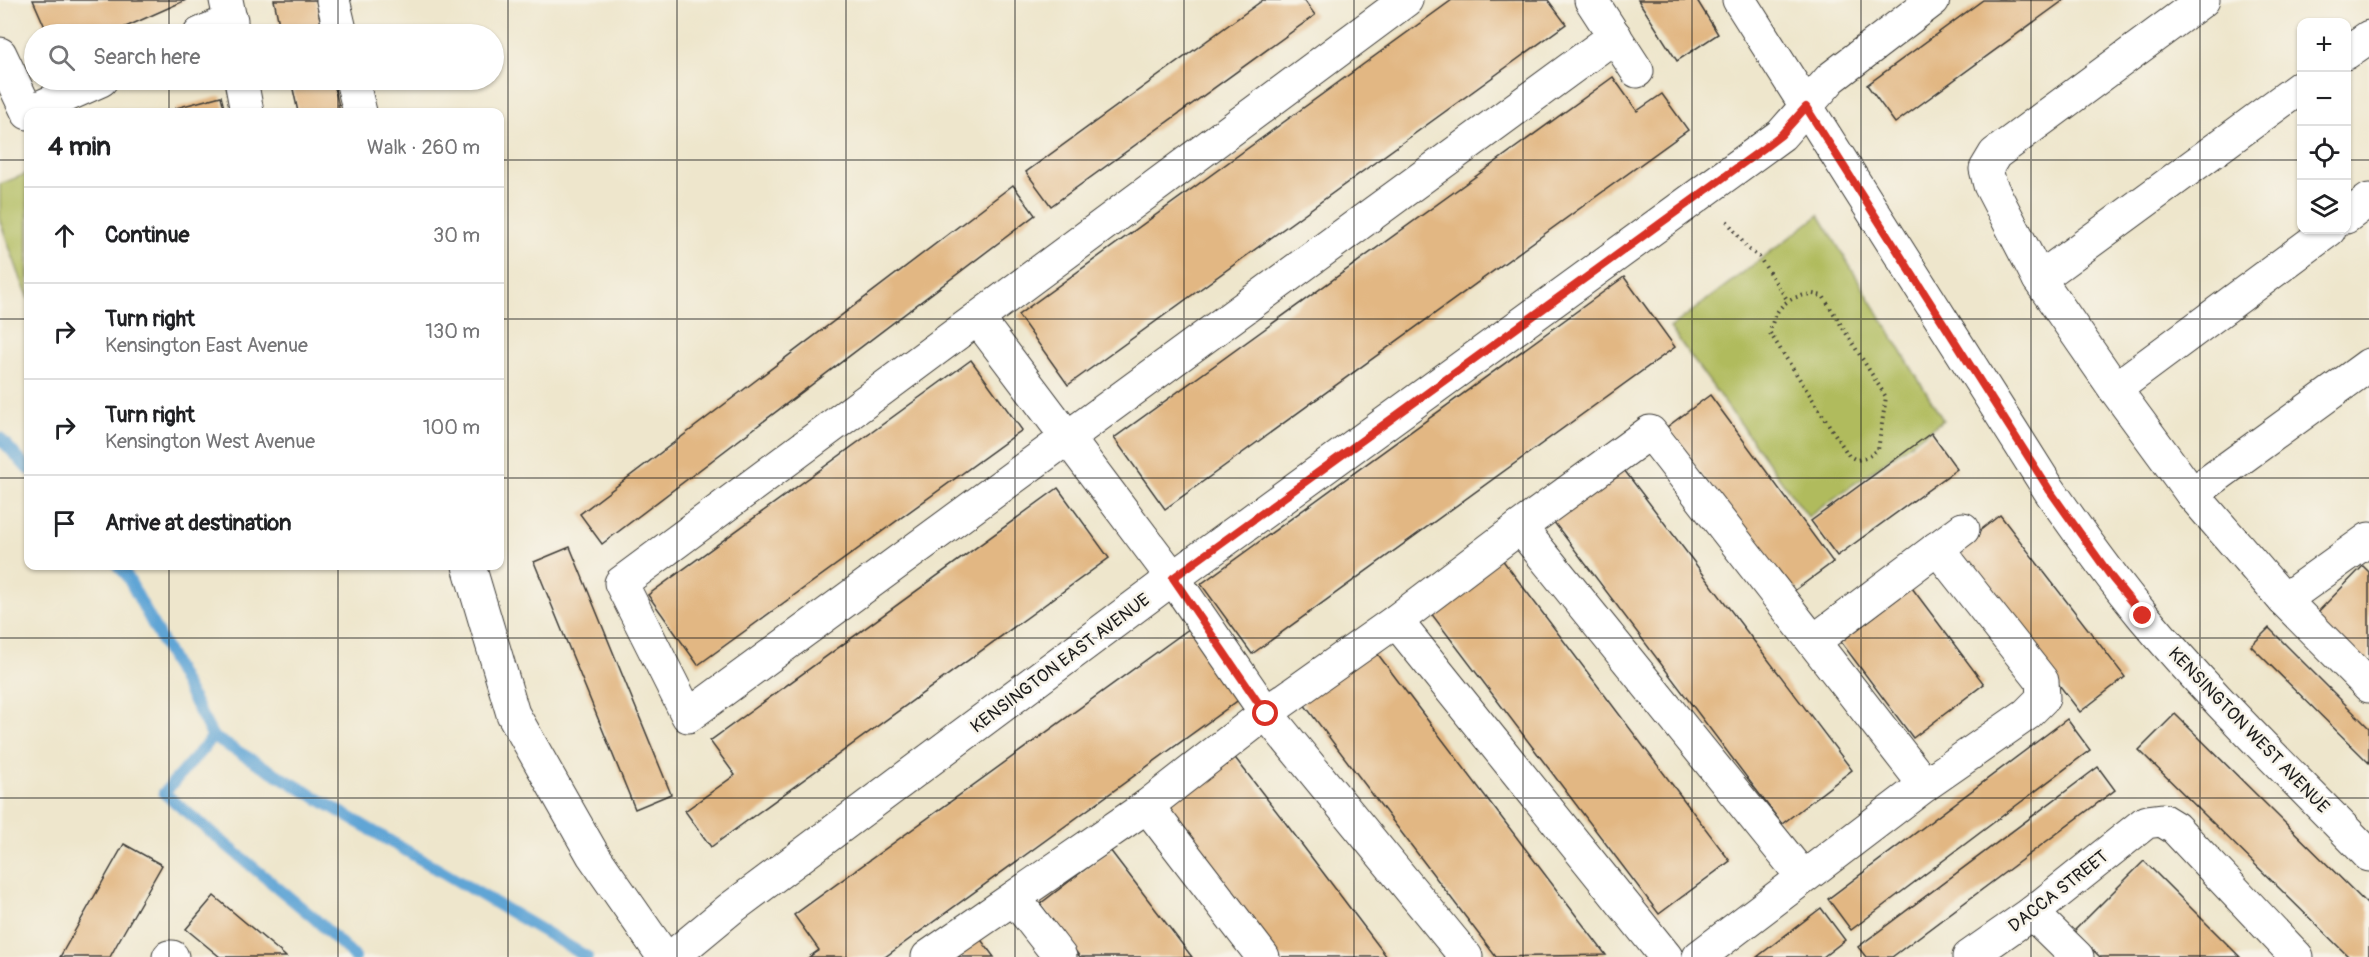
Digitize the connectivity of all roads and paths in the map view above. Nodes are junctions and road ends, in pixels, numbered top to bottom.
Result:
1 (333, 0) edge
2 (1406, 0) edge
3 (1591, 0) edge
4 (1739, 0) edge
5 (1933, 0) edge
6 (2203, 0) edge
7 (339, 24) edge
8 (1615, 36) junction
9 (2369, 37) edge
10 (2351, 50) edge
11 (0, 54) edge
12 (1637, 71) dead end
13 (2297, 89) edge
14 (79, 90) edge
15 (243, 90) edge
16 (354, 90) edge
17 (1806, 107) junction
18 (27, 108) edge
19 (40, 108) edge
20 (246, 108) edge
21 (359, 108) edge
22 (1704, 191) junction
23 (2369, 200) edge
24 (2351, 213) edge
25 (2324, 234) edge
26 (2040, 279) junction
27 (1788, 301) junction
28 (978, 319) junction
29 (2369, 365) edge
30 (2115, 388) junction
31 (1068, 436) junction
32 (2192, 494) junction
33 (1520, 527) junction
34 (1963, 529) dead end
35 (2369, 539) edge
36 (1937, 548) junction
37 (470, 570) edge
38 (1173, 578) junction
39 (2284, 600) junction
40 (1396, 621) junction
41 (1814, 642) junction
42 (2369, 686) edge
43 (1266, 714) junction
44 (1925, 785) junction
45 (1147, 806) junction
46 (2369, 855) edge
47 (1803, 877) junction
48 (1014, 898) junction
49 (2032, 913) junction
50 (664, 957) edge
51 (672, 957) edge
52 (928, 957) edge
53 (1060, 957) edge
54 (1263, 957) edge
55 (1466, 957) edge
56 (1666, 957) edge
57 (1699, 957) edge
58 (1970, 957) edge
59 (2077, 957) edge
60 (2297, 957) edge

1 - 7 street
2 - 28 street
3 - 8 street
4 - 17 street, KENSINGTON WEST AVENUE
5 - 17 street, KENSINGTON EAST AVENUE
6 - 26 street
8 - 12 street
8 - 31 street
9 - 10 street
11 - 18 street
13 - 26 street
14 - 19 street
15 - 20 street
16 - 21 street
17 - 22 street, KENSINGTON EAST AVENUE
17 - 46 street, KENSINGTON WEST AVENUE
22 - 27 path
22 - 38 street, KENSINGTON EAST AVENUE
23 - 24 street
25 - 30 street
26 - 30 street
27 - 27 path
28 - 31 street
28 - 31 street
29 - 32 street
30 - 32 street
31 - 38 street
32 - 39 street
33 - 40 street
33 - 41 street
33 - 47 street
34 - 36 street
35 - 39 street
36 - 41 street
36 - 44 street
37 - 50 street
38 - 43 street
38 - 51 street, KENSINGTON EAST AVENUE
39 - 42 street
40 - 43 street
40 - 56 street
41 - 44 street
43 - 45 street
43 - 55 street
44 - 47 street
45 - 48 street
45 - 54 street
47 - 57 street
48 - 52 street
48 - 53 street
49 - 58 street, DACCA STREET
49 - 59 street
49 - 60 street, DACCA STREET

